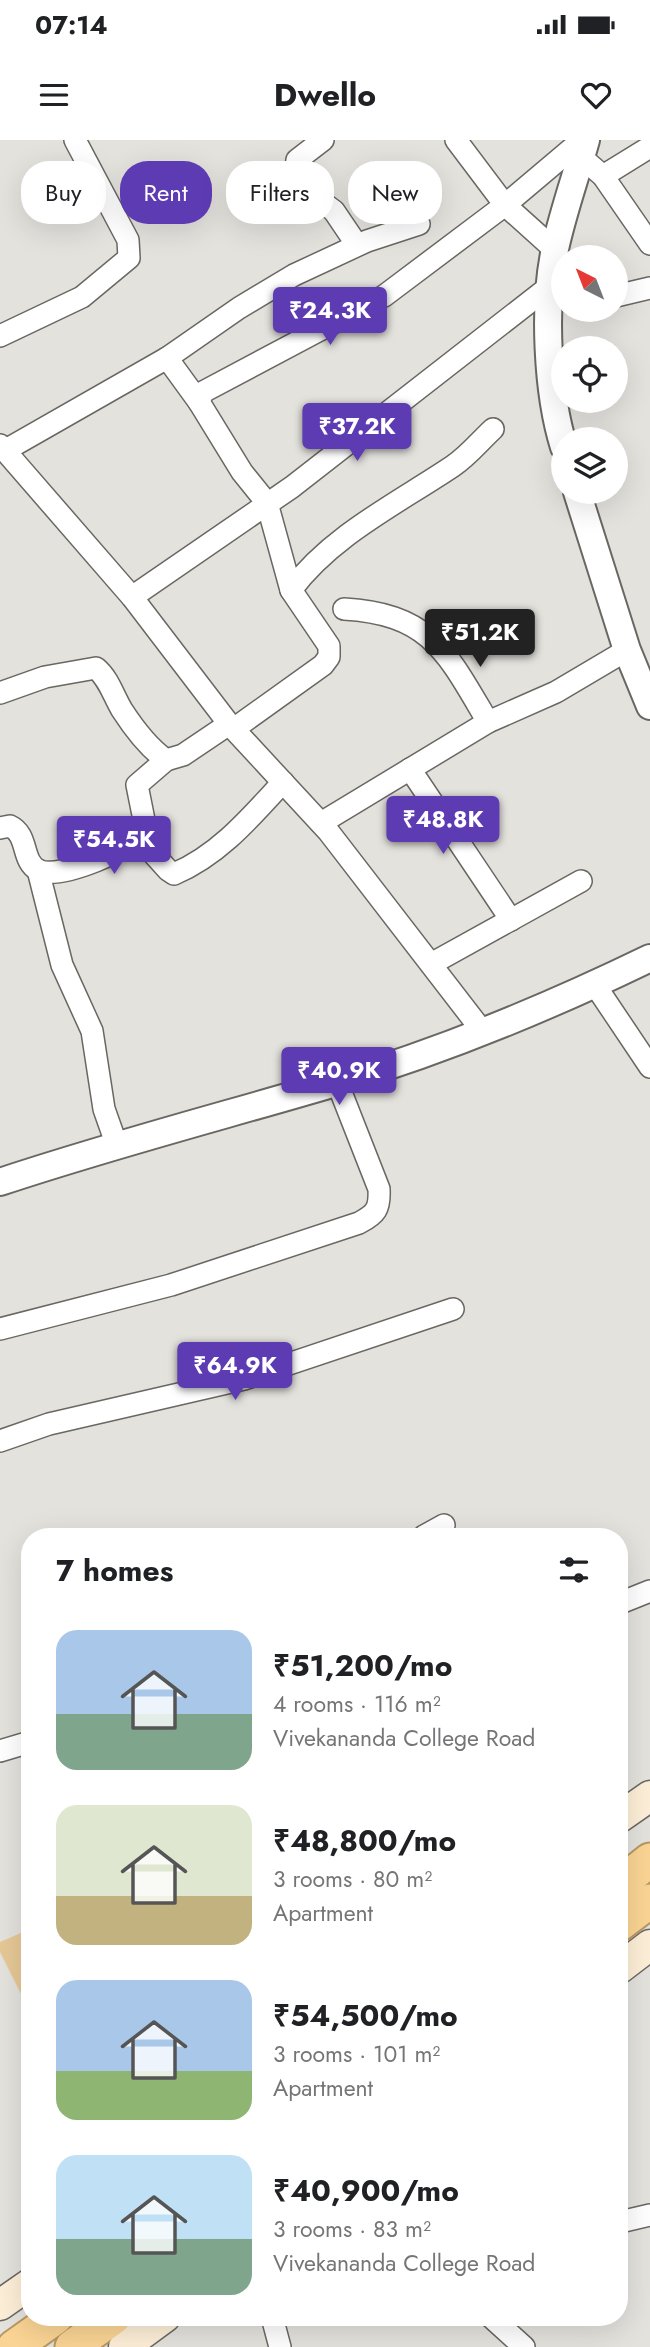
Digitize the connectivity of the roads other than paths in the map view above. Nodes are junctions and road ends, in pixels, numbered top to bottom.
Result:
1 (75, 140) edge
2 (323, 140) edge
3 (456, 140) edge
4 (583, 146) edge
5 (650, 147) edge
6 (603, 176) junction
7 (505, 205) junction
8 (419, 225) dead end
9 (650, 244) edge
10 (357, 245) junction
11 (556, 245) edge
12 (551, 246) edge
13 (650, 288) edge
14 (628, 293) edge
15 (551, 303) edge
16 (553, 322) edge
17 (0, 336) edge
18 (167, 358) junction
19 (199, 402) junction
20 (558, 427) edge
21 (494, 429) dead end
22 (2, 448) edge
23 (267, 503) junction
24 (581, 504) edge
25 (291, 590) junction
26 (132, 597) junction
27 (344, 608) dead end
28 (627, 650) junction
29 (0, 692) edge
30 (650, 706) edge
31 (488, 722) junction
32 (232, 726) junction
33 (166, 760) junction
34 (410, 769) junction
35 (284, 782) junction
36 (321, 823) junction
37 (0, 828) edge
38 (140, 839) junction
39 (38, 870) junction
40 (581, 881) dead end
41 (511, 920) junction
42 (650, 958) edge
43 (431, 964) junction
44 (595, 985) junction
45 (483, 1032) junction
46 (650, 1067) edge
47 (337, 1083) junction
48 (116, 1143) junction
49 (0, 1182) edge
50 (453, 1309) dead end
51 (0, 1329) edge
52 (0, 1441) edge
53 (444, 1525) dead end
54 (439, 1528) edge
55 (650, 1591) edge
56 (628, 1600) edge
57 (21, 1745) edge
58 (0, 1751) edge
59 (650, 1796) edge
60 (628, 1811) edge
61 (650, 1860) edge
62 (628, 1878) edge
63 (650, 1901) edge
64 (628, 1918) edge
65 (650, 1945) edge
66 (628, 1962) edge
67 (650, 2215) edge
68 (628, 2220) edge
69 (21, 2290) edge
70 (0, 2305) edge
71 (43, 2326) edge
72 (101, 2326) edge
73 (153, 2326) edge
74 (275, 2326) edge
75 (501, 2326) edge
76 (13, 2347) edge
77 (72, 2347) edge
78 (124, 2347) edge
79 (281, 2347) edge
80 (524, 2347) edge

1 - 17 street
2 - 10 street
3 - 7 street
4 - 6 street
4 - 7 street
4 - 11 street
5 - 6 street
6 - 9 street
7 - 12 street
7 - 19 street
8 - 10 street
10 - 18 street
13 - 14 street
15 - 23 street
16 - 20 street
18 - 19 street
18 - 22 street
19 - 23 street
21 - 25 street
22 - 26 street
23 - 25 street
23 - 26 street
24 - 28 street
25 - 32 street
26 - 32 street
27 - 31 street
28 - 30 street
28 - 31 street
29 - 33 street
31 - 34 street
32 - 33 street
32 - 35 street
33 - 38 street
34 - 36 street
34 - 41 street
35 - 36 street
35 - 38 street
36 - 43 street
37 - 39 street
38 - 39 street
39 - 48 street
40 - 41 street
41 - 43 street
42 - 44 street
43 - 45 street
44 - 45 street
44 - 46 street
45 - 47 street
47 - 48 street
47 - 51 street
48 - 49 street
50 - 52 street
53 - 54 street
55 - 56 street
57 - 58 street
59 - 60 main road
61 - 62 highway
63 - 64 highway
65 - 66 main road
67 - 68 street
69 - 70 main road
71 - 76 highway
72 - 77 highway
73 - 78 main road
74 - 79 street
75 - 80 street

